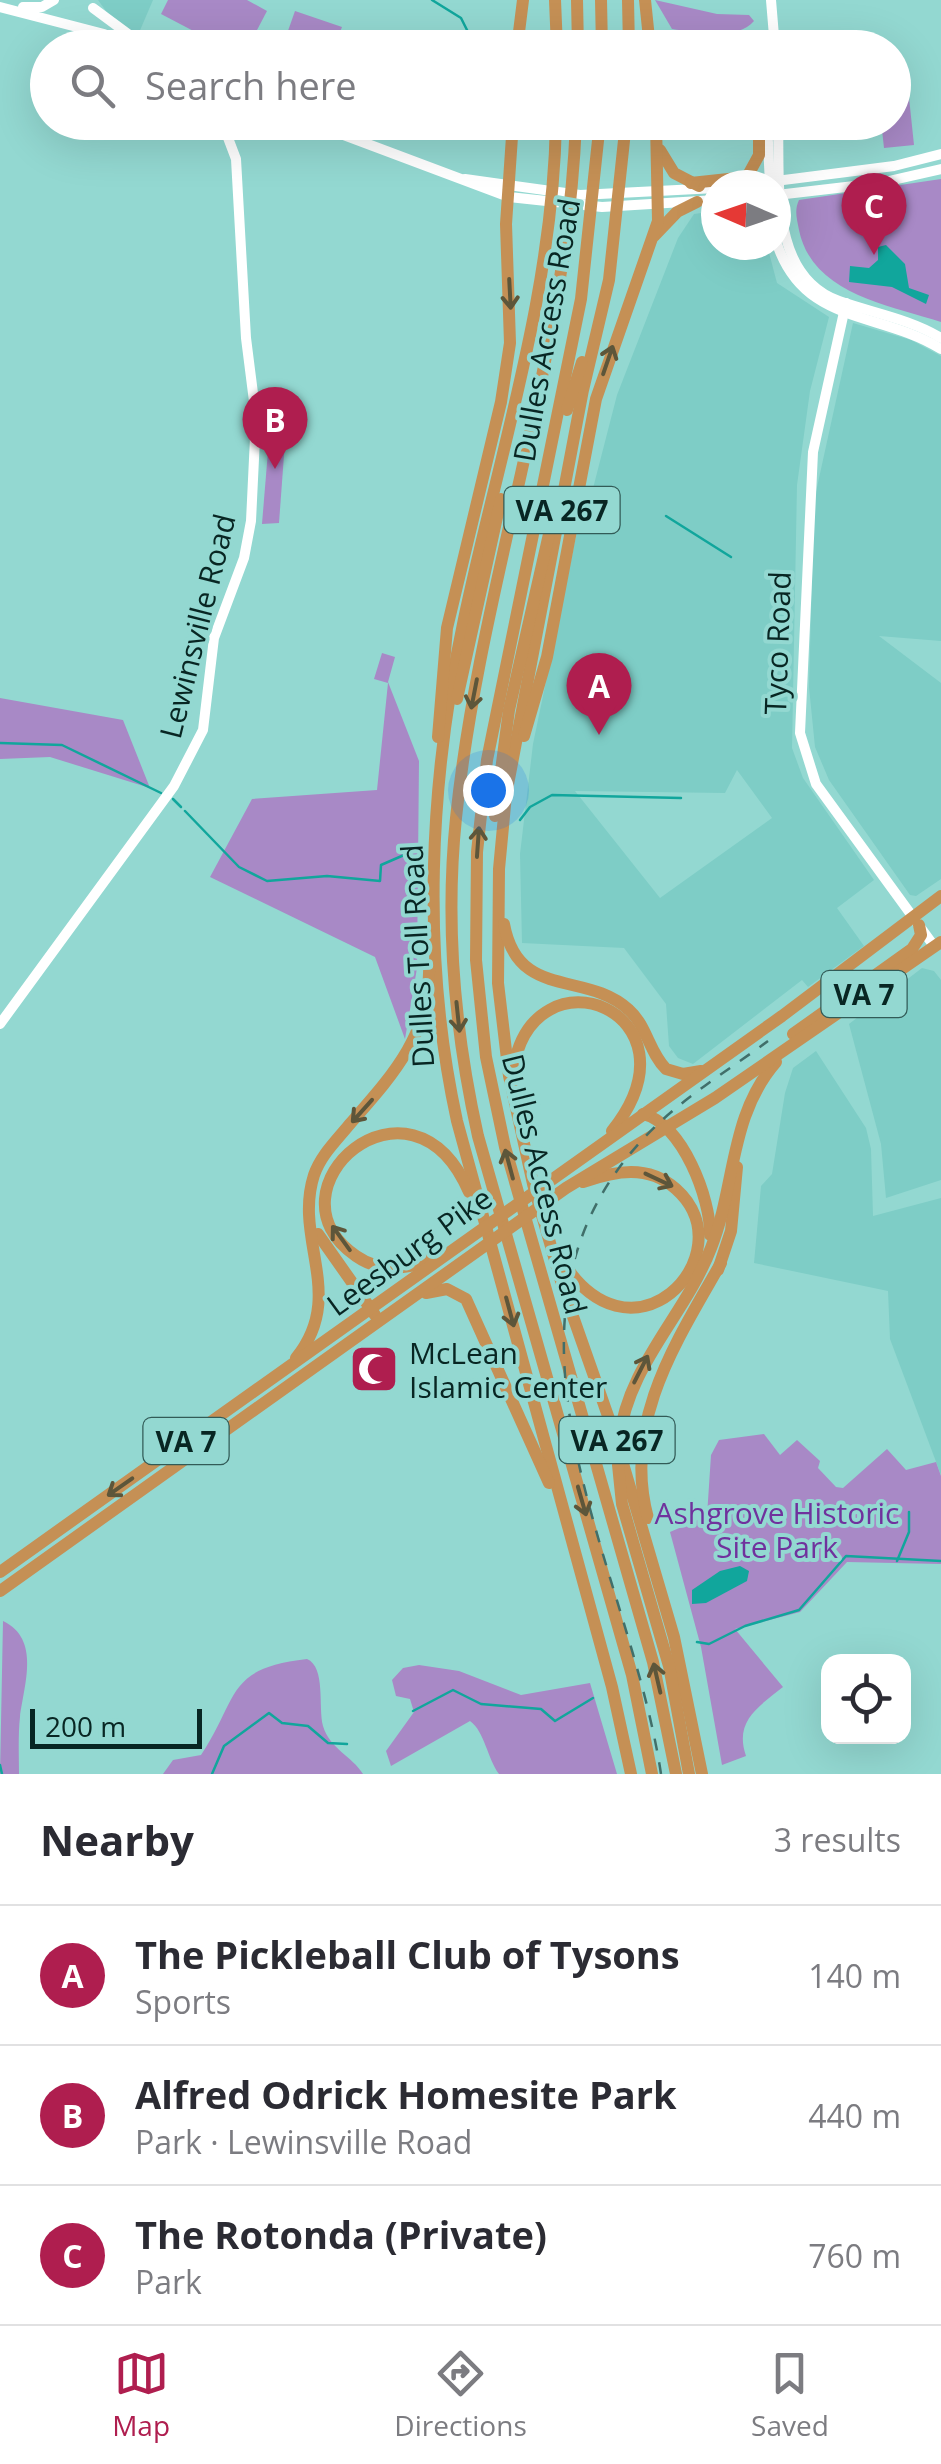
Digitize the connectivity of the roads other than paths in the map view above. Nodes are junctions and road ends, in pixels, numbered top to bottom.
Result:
1 (54, 0) edge
2 (522, 0) edge
3 (555, 0) edge
4 (577, 0) edge
5 (601, 0) edge
6 (628, 0) edge
7 (645, 0) edge
8 (771, 0) edge
9 (90, 4) edge
10 (0, 7) edge
11 (79, 30) edge
12 (117, 30) edge
13 (124, 30) edge
14 (520, 30) edge
15 (556, 30) edge
16 (578, 30) edge
17 (602, 30) edge
18 (628, 30) edge
19 (648, 30) edge
20 (771, 30) edge
21 (229, 140) edge
22 (356, 140) edge
23 (512, 140) edge
24 (555, 140) edge
25 (575, 140) edge
26 (599, 140) edge
27 (625, 140) edge
28 (657, 140) joint
29 (761, 140) edge
30 (766, 140) edge
31 (777, 140) edge
32 (941, 154) edge
33 (941, 169) edge
34 (772, 170) edge
35 (776, 170) edge
36 (690, 184) junction
37 (791, 185) edge
38 (701, 186) edge
39 (791, 187) edge
40 (701, 191) edge
41 (510, 192) junction
42 (659, 199) junction
43 (697, 202) junction
44 (701, 202) edge
45 (617, 223) junction
46 (652, 238) junction
47 (791, 254) edge
48 (786, 260) edge
49 (845, 308) junction
50 (941, 338) edge
51 (941, 349) edge
52 (571, 455) junction
53 (518, 608) junction
54 (438, 790) junction
55 (506, 795) junction
56 (434, 859) junction
57 (499, 869) junction
58 (941, 896) edge
59 (916, 921) junction
60 (938, 944) edge
61 (498, 983) junction
62 (0, 1024) edge
63 (795, 1044) junction
64 (712, 1066) junction
65 (726, 1090) junction
66 (514, 1103) junction
67 (644, 1114) junction
68 (740, 1126) junction
69 (664, 1128) junction
70 (594, 1149) junction
71 (566, 1188) junction
72 (312, 1217) junction
73 (483, 1219) junction
74 (545, 1227) junction
75 (461, 1254) junction
76 (705, 1262) junction
77 (419, 1295) junction
78 (372, 1310) junction
79 (380, 1323) junction
80 (268, 1383) junction
81 (561, 1507) junction
82 (0, 1572) edge
83 (0, 1591) edge
84 (674, 1661) junction
85 (631, 1774) edge
86 (652, 1774) edge
87 (676, 1774) edge
88 (689, 1774) edge
89 (702, 1774) edge

1 - 10 main road
2 - 14 highway
3 - 15 highway
4 - 16 highway
5 - 17 highway
6 - 18 highway
7 - 19 highway
8 - 20 main road
9 - 12 main road
9 - 13 main road
10 - 11 main road
21 - 62 main road, Lewinsville Road
22 - 41 main road
23 - 41 highway
24 - 54 highway, Dulles Toll Road / VA 267
25 -> 86 highway, Dulles Access Road
26 - 53 highway, Dulles Access Road
27 - 45 highway, VA 267
28 - 36 highway
28 - 42 highway
29 - 36 highway
30 - 34 main road
31 - 35 main road
32 - 37 main road
33 - 39 main road
36 - 38 highway
40 - 42 main road
41 - 42 main road
41 -> 54 highway
42 - 43 main road
42 - 46 highway
43 - 44 main road
43 - 46 highway
45 - 52 highway, VA 267
45 - 53 highway
55 -> 46 highway
47 - 49 main road
48 - 49 main road
49 - 50 main road
49 - 51 main road
49 - 59 main road, Tyco Road
52 - 55 highway, VA 267
52 - 61 highway, VA 267
87 -> 53 highway, Dulles Access Road
54 - 56 highway, Dulles Toll Road / VA 267
55 - 57 highway, VA 267
56 -> 72 highway
56 - 73 highway, Dulles Toll Road / VA 267
57 - 61 highway, VA 267
57 - 64 highway
58 - 59 highway, Leesburg Pike / VA 7
59 - 60 main road, Tyco Road
59 - 64 highway, Leesburg Pike / VA 7
59 - 65 highway
60 - 63 highway, Leesburg Pike / VA 7
61 - 66 highway, VA 267
63 - 65 highway, Leesburg Pike / VA 7
63 - 68 highway
64 - 67 highway, Leesburg Pike / VA 7
65 - 69 highway, Leesburg Pike / VA 7
66 - 70 highway
66 - 74 highway, VA 267
67 - 69 highway
67 - 70 highway, Leesburg Pike / VA 7
68 - 76 highway
68 - 84 highway
69 - 71 highway, Leesburg Pike / VA 7
69 - 76 highway
70 - 75 highway, Leesburg Pike / VA 7
71 -> 74 highway
71 - 75 highway, Leesburg Pike / VA 7
72 - 78 highway
72 - 80 highway
75 -> 73 highway
73 -> 81 highway, Dulles Toll Road / VA 267
74 - 84 highway, VA 267
75 - 77 highway, Leesburg Pike / VA 7
75 - 78 highway, Leesburg Pike / VA 7
84 -> 76 highway
77 - 79 highway, Leesburg Pike / VA 7
77 - 81 highway
78 - 79 highway
78 - 80 highway, Leesburg Pike / VA 7
79 - 83 highway, Leesburg Pike / VA 7
80 -> 82 highway, Leesburg Pike / VA 7
81 - 85 highway, Dulles Toll Road / VA 267
84 - 88 highway
84 - 89 highway, VA 267

